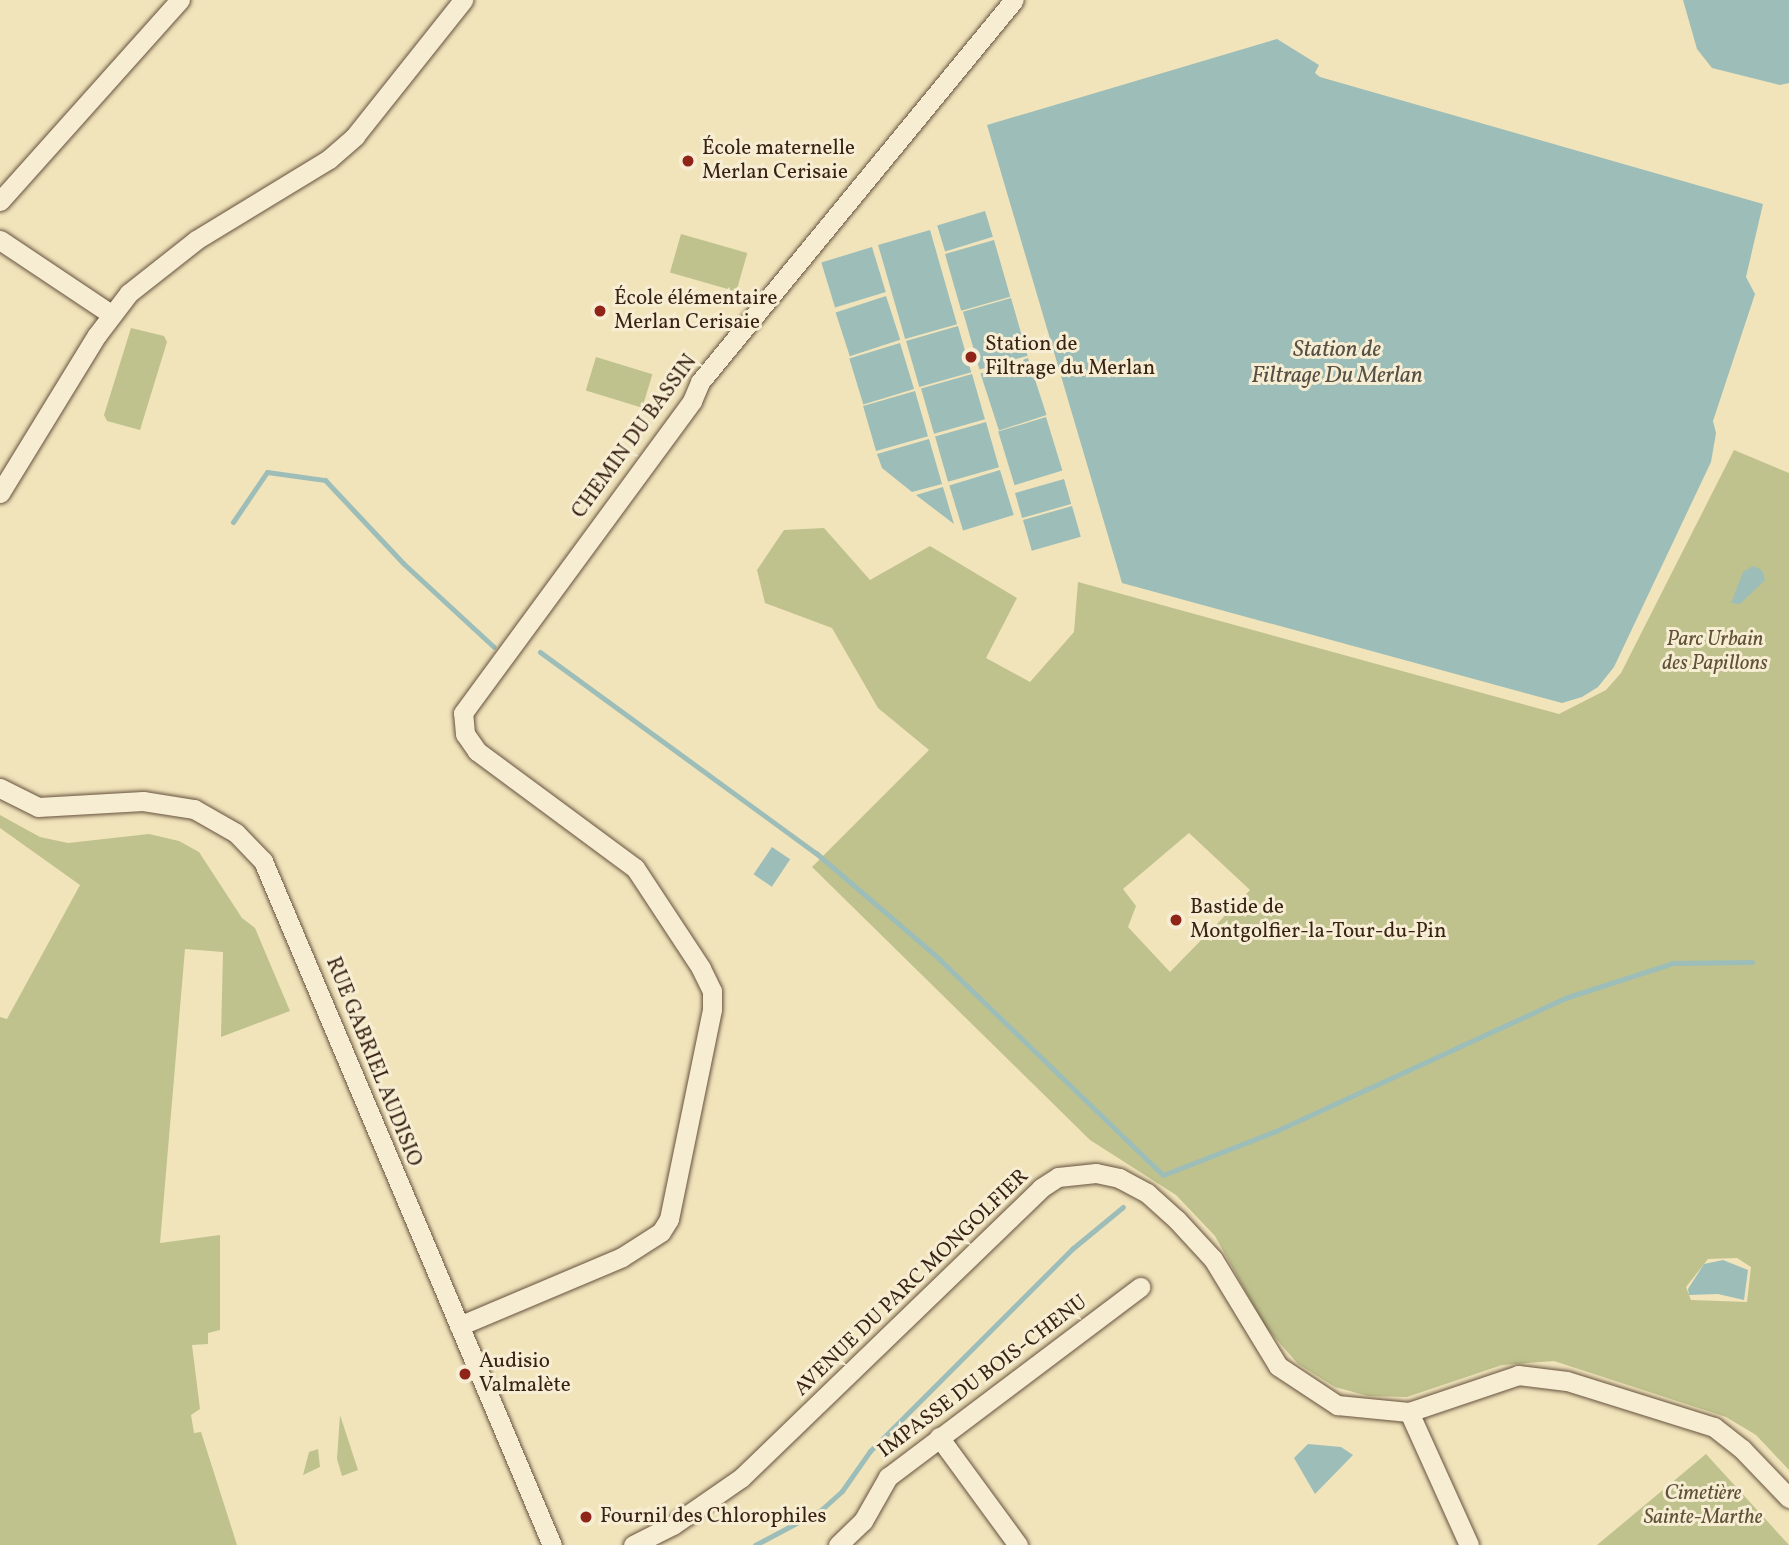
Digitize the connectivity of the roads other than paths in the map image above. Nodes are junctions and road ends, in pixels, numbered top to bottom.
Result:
1 (180, 0) edge
2 (463, 0) edge
3 (1014, 0) edge
4 (0, 201) edge
5 (0, 240) edge
6 (111, 314) junction
7 (0, 493) edge
8 (0, 788) edge
9 (1140, 1287) dead end
10 (459, 1326) junction
11 (1409, 1412) junction
12 (939, 1437) junction
13 (1789, 1498) edge
14 (552, 1545) edge
15 (633, 1545) edge
16 (838, 1545) edge
17 (1018, 1545) edge
18 (1468, 1545) edge

1 - 4 street
2 - 6 street
3 - 10 street, CHEMIN DU BASSIN
5 - 6 street
6 - 7 street
8 - 10 street, RUE GABRIEL AUDISIO
9 - 12 street, IMPASSE DU BOIS-CHENU
10 - 14 street, RUE GABRIEL AUDISIO
11 - 13 street, AVENUE DU PARC MONGOLFIER
11 - 15 street, AVENUE DU PARC MONGOLFIER
11 - 18 street
12 - 16 street, IMPASSE DU BOIS-CHENU
12 - 17 street

